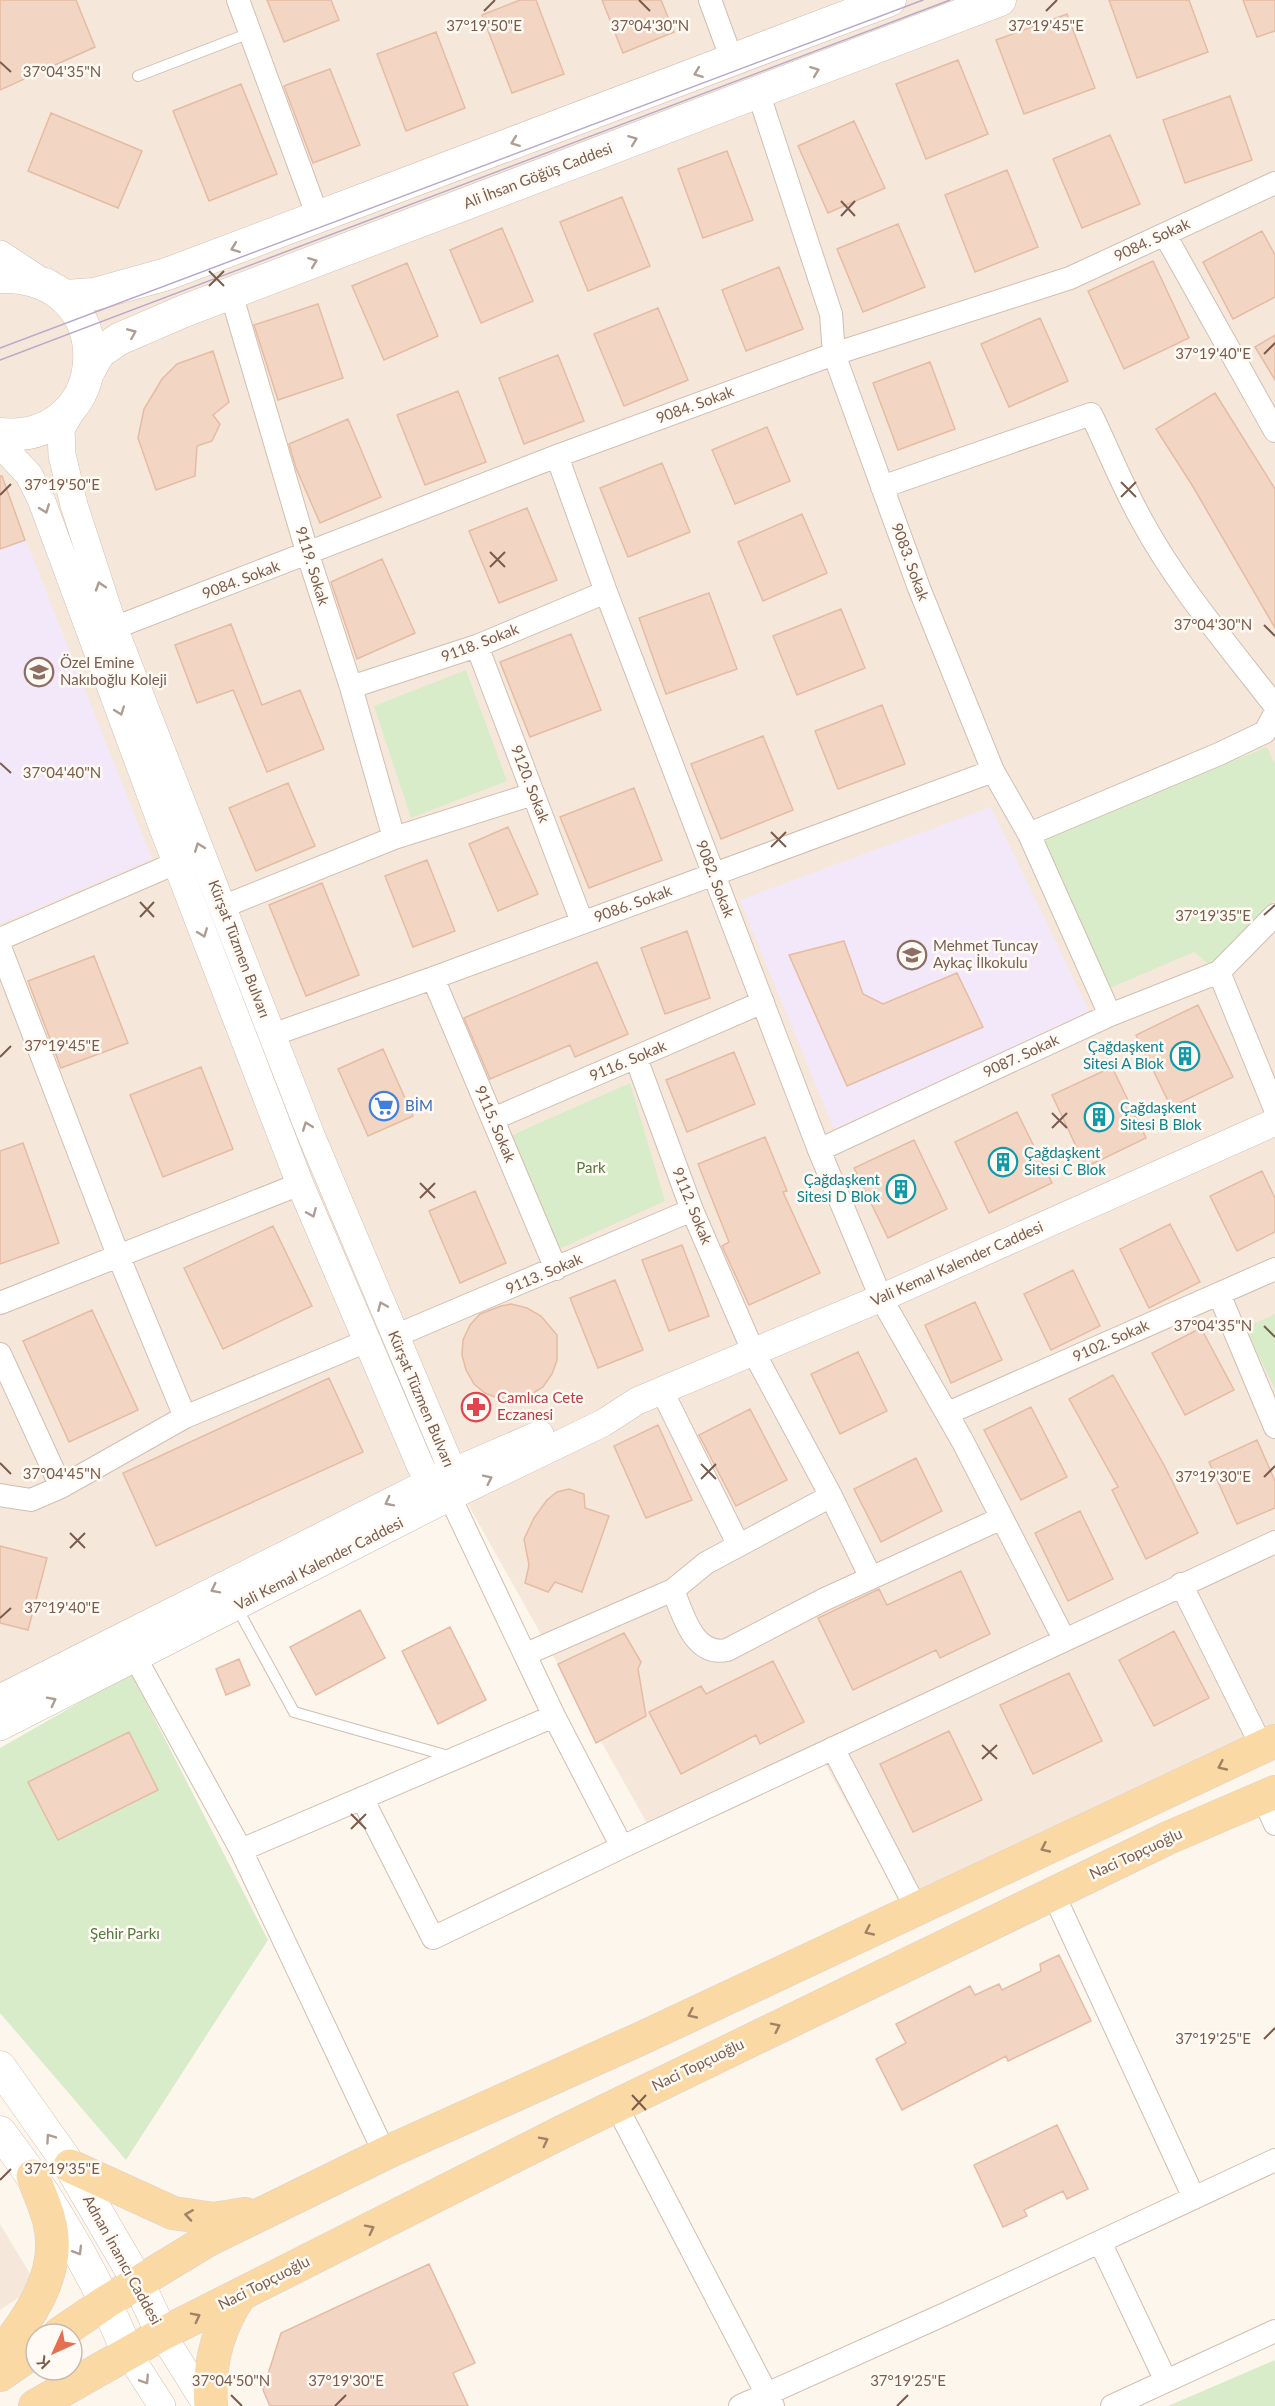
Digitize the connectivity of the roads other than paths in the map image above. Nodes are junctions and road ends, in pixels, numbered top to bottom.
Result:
1 (238, 0) edge
2 (710, 0) edge
3 (890, 0) edge
4 (1000, 0) edge
5 (250, 33) junction
6 (732, 60) junction
7 (138, 75) dead end
8 (758, 92) junction
9 (1275, 183) edge
10 (318, 217) junction
11 (1165, 235) junction
12 (0, 254) edge
13 (0, 277) edge
14 (45, 284) junction
15 (231, 293) junction
16 (834, 354) junction
17 (85, 383) junction
18 (1275, 431) edge
19 (0, 434) edge
20 (0, 444) edge
21 (557, 456) junction
22 (882, 487) junction
23 (308, 555) junction
24 (606, 592) junction
25 (114, 628) junction
26 (477, 646) junction
27 (351, 687) junction
28 (1275, 706) edge
29 (1275, 712) edge
30 (993, 771) junction
31 (533, 794) junction
32 (1029, 834) junction
33 (394, 838) junction
34 (176, 863) junction
35 (713, 874) junction
36 (222, 907) junction
37 (1275, 915) edge
38 (582, 922) junction
39 (0, 939) edge
40 (0, 946) edge
41 (1219, 972) junction
42 (433, 978) junction
43 (763, 1002) junction
44 (1110, 1015) junction
45 (272, 1035) junction
46 (636, 1058) junction
47 (1275, 1109) edge
48 (493, 1119) junction
49 (1275, 1122) edge
50 (819, 1150) junction
51 (300, 1184) junction
52 (692, 1210) junction
53 (118, 1255) junction
54 (556, 1269) junction
55 (1275, 1269) edge
56 (1219, 1294) junction
57 (881, 1298) junction
58 (0, 1303) edge
59 (395, 1336) junction
60 (366, 1341) junction
61 (753, 1351) junction
62 (0, 1354) edge
63 (662, 1390) junction
64 (948, 1413) junction
65 (185, 1417) junction
66 (1275, 1427) edge
67 (444, 1483) junction
68 (62, 1487) junction
69 (0, 1495) edge
70 (831, 1496) junction
71 (1002, 1518) junction
72 (1275, 1542) edge
73 (738, 1544) junction
74 (870, 1578) junction
75 (1181, 1584) junction
76 (673, 1590) junction
77 (236, 1606) junction
78 (1064, 1640) junction
79 (526, 1654) junction
80 (135, 1657) junction
81 (0, 1698) edge
82 (554, 1716) junction
83 (0, 1727) edge
84 (1269, 1744) edge
85 (833, 1748) junction
86 (455, 1758) junction
87 (362, 1798) junction
88 (1271, 1805) edge
89 (622, 1847) junction
90 (240, 1850) junction
91 (1053, 1893) junction
92 (916, 1908) junction
93 (0, 2067) edge
94 (616, 2105) junction
95 (0, 2132) edge
96 (384, 2154) junction
97 (1275, 2160) edge
98 (70, 2166) junction
99 (33, 2176) junction
100 (1194, 2198) junction
101 (267, 2211) junction
102 (1100, 2242) junction
103 (138, 2282) junction
104 (241, 2294) junction
105 (106, 2302) junction
106 (77, 2322) edge
107 (1275, 2331) edge
108 (162, 2334) junction
109 (128, 2354) junction
110 (0, 2355) edge
111 (24, 2358) edge
112 (0, 2374) edge
113 (1166, 2381) junction
114 (770, 2400) edge
115 (35, 2406) edge
116 (162, 2406) edge
117 (209, 2406) edge
118 (740, 2406) edge
119 (1112, 2406) edge

1 - 5 street
2 - 6 street
3 - 6 main road
8 -> 4 main road, Ali İhsan Göğüş Caddesi
5 - 7 lane
5 - 10 street
6 -> 10 main road
15 -> 8 main road, Ali İhsan Göğüş Caddesi
8 - 16 street, 9083. Sokak
9 - 11 street, 9084. Sokak
10 -> 14 main road
11 - 16 street, 9084. Sokak
11 - 18 street
12 - 14 street
13 - 14 main road
14 - 17 main road
17 -> 15 main road, Ali İhsan Göğüş Caddesi
15 - 23 street, 9119. Sokak
16 - 21 street, 9084. Sokak
16 - 22 street, 9083. Sokak
17 - 19 main road, Ali İhsan Göğüş Caddesi
25 -> 17 street, Kürşat Tüzmen Bulvarı
20 -> 34 street, Kürşat Tüzmen Bulvarı
21 - 23 street, 9084. Sokak
21 - 24 street, 9082. Sokak
22 - 28 street
22 - 30 street, 9083. Sokak
23 - 25 street, 9084. Sokak
23 - 27 street, 9119. Sokak
24 - 26 street, 9118. Sokak
24 - 35 street, 9082. Sokak
36 -> 25 street, Kürşat Tüzmen Bulvarı
26 - 27 street, 9118. Sokak
26 - 31 street, 9120. Sokak
27 - 33 street, 9119. Sokak
29 - 32 street
30 - 32 street, 9083. Sokak
30 - 35 street, 9086. Sokak
31 - 33 street
31 - 38 street, 9120. Sokak
32 - 44 street, 9083. Sokak
33 - 36 street
34 - 39 street
34 -> 51 street, Kürşat Tüzmen Bulvarı
35 - 38 street, 9086. Sokak
35 - 43 street, 9082. Sokak
36 - 45 street, Kürşat Tüzmen Bulvarı
37 - 41 street, 9087. Sokak
38 - 42 street, 9086. Sokak
40 - 53 street
41 - 44 street, 9087. Sokak
41 - 47 street
42 - 45 street, 9086. Sokak
42 - 48 street, 9115. Sokak
43 - 46 street, 9116. Sokak
43 - 50 street, 9082. Sokak
44 - 50 street, 9087. Sokak
59 -> 45 street, Kürşat Tüzmen Bulvarı
46 - 48 street, 9116. Sokak
46 - 52 street, 9112. Sokak
48 - 54 street, 9115. Sokak
49 - 57 street, Vali Kemal Kalender Caddesi
50 - 57 street, 9082. Sokak
51 - 53 street
51 -> 60 street, Kürşat Tüzmen Bulvarı
52 - 54 street, 9113. Sokak
52 - 61 street, 9112. Sokak
53 - 58 street
53 - 65 street
54 - 59 street, 9113. Sokak
55 - 56 street, 9102. Sokak
56 - 64 street, 9102. Sokak
56 - 66 street
57 - 61 street, Vali Kemal Kalender Caddesi
57 - 64 street, 9082. Sokak
59 - 67 street, Kürşat Tüzmen Bulvarı
60 - 65 street
60 - 67 street, Kürşat Tüzmen Bulvarı
61 - 63 street, Vali Kemal Kalender Caddesi
61 - 70 street, 9112. Sokak
62 - 68 street
63 - 67 street, Vali Kemal Kalender Caddesi
63 - 73 street
64 - 71 street, 9082. Sokak
65 - 68 street
67 - 77 street, Vali Kemal Kalender Caddesi
67 - 79 street
67 -> 81 street, Vali Kemal Kalender Caddesi
68 - 69 street
70 - 73 street
70 - 74 street, 9112. Sokak
71 - 74 street
71 - 78 street, 9082. Sokak
72 - 75 street
73 - 76 street
74 - 76 street
75 - 78 street
75 - 84 street
76 - 79 street
77 - 80 street, Vali Kemal Kalender Caddesi
77 - 86 lane
78 - 85 street
79 - 82 street
83 -> 80 street, Vali Kemal Kalender Caddesi
80 - 90 street
82 - 86 street
82 - 89 street
84 -> 92 main road
85 - 89 street
85 - 92 street
86 - 87 street
87 - 89 street
87 - 90 street
88 - 91 main road, Naci Topçuoğlu
90 - 96 street
94 -> 91 main road, Naci Topçuoğlu
91 - 100 street
92 -> 96 main road
98 -> 93 main road, Adnan İnanıcı Caddesi
104 -> 94 main road, Naci Topçuoğlu
94 - 114 street
95 - 99 main road
96 - 101 main road
97 - 100 street
101 -> 98 main road
98 - 103 main road, Adnan İnanıcı Caddesi
99 -> 105 main road
99 - 110 main road
100 - 102 street
101 - 103 main road
102 - 113 street
102 - 114 street
103 - 105 main road
103 - 108 main road, Adnan İnanıcı Caddesi
108 -> 104 main road, Naci Topçuoğlu
104 - 117 main road
105 - 106 main road
105 - 109 main road
107 - 113 street
108 - 109 main road, Naci Topçuoğlu
108 - 117 street
109 - 115 main road, Naci Topçuoğlu
109 -> 116 street
111 - 112 main road
113 - 119 street
114 - 118 street

